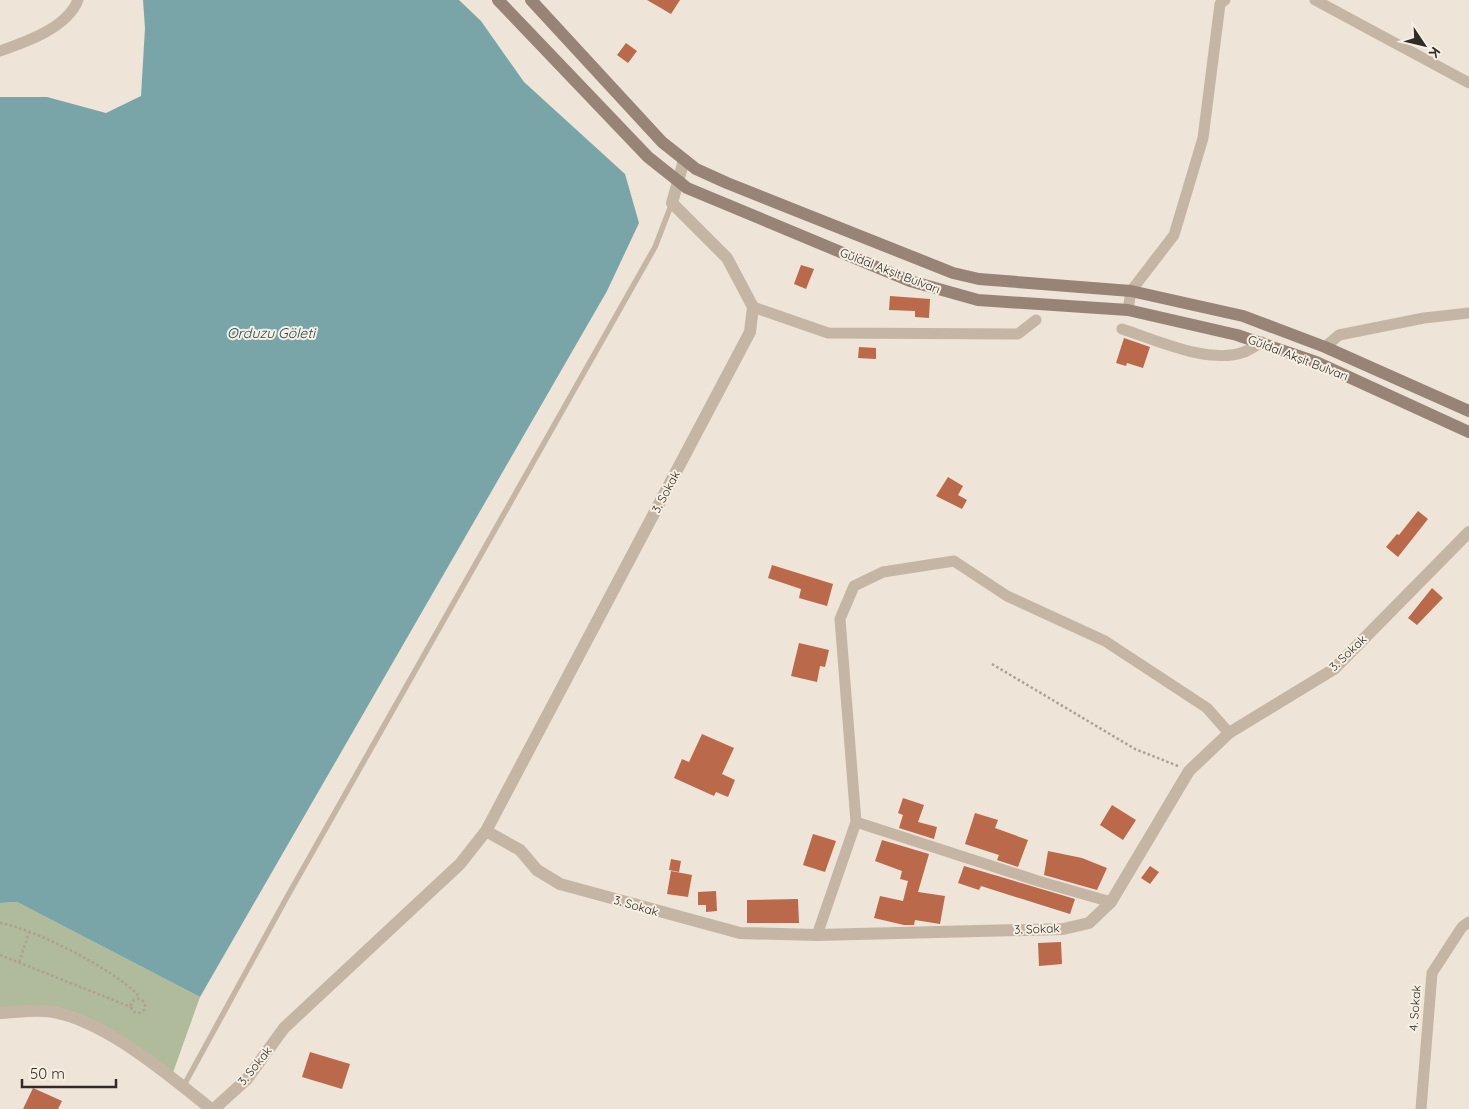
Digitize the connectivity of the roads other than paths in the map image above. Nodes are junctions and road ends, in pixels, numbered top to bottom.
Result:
1 (78, 0) edge
2 (498, 0) edge
3 (531, 0) edge
4 (1225, 0) edge
5 (1314, 0) edge
6 (0, 51) edge
7 (1469, 83) edge
8 (684, 160) junction
9 (676, 181) junction
10 (672, 203) junction
11 (1131, 291) junction
12 (753, 307) junction
13 (1128, 310) junction
14 (1469, 313) edge
15 (1036, 320) dead end
16 (1122, 329) dead end
17 (1262, 342) junction
18 (1325, 347) junction
19 (1469, 411) edge
20 (1469, 432) edge
21 (1469, 532) edge
22 (1229, 733) junction
23 (856, 822) junction
24 (486, 831) junction
25 (1111, 902) junction
26 (1469, 922) edge
27 (817, 935) junction
28 (0, 1013) edge
29 (183, 1087) junction
30 (212, 1109) edge
31 (1421, 1109) edge

1 - 6 street
2 - 9 main road, Güldal Akşit Bulvarı
3 - 8 main road, Güldal Akşit Bulvarı
4 - 11 street
5 - 7 street
8 - 9 street
8 - 11 main road, Güldal Akşit Bulvarı
9 - 10 street
9 - 13 main road, Güldal Akşit Bulvarı
10 - 12 street
10 - 29 lane
11 - 13 street
11 - 18 main road, Güldal Akşit Bulvarı
12 - 15 street
12 - 24 street, 3. Sokak
13 - 17 main road, Güldal Akşit Bulvarı
14 - 18 street
16 - 17 street
17 - 20 main road, Güldal Akşit Bulvarı
18 - 19 main road, Güldal Akşit Bulvarı
21 - 22 street, 3. Sokak
22 - 23 street
22 - 25 street, 3. Sokak
23 - 25 street
23 - 27 street
24 - 27 street, 3. Sokak
24 - 30 street, 3. Sokak
25 - 27 street, 3. Sokak
26 - 31 street, 4. Sokak
28 - 29 street
29 - 30 street

